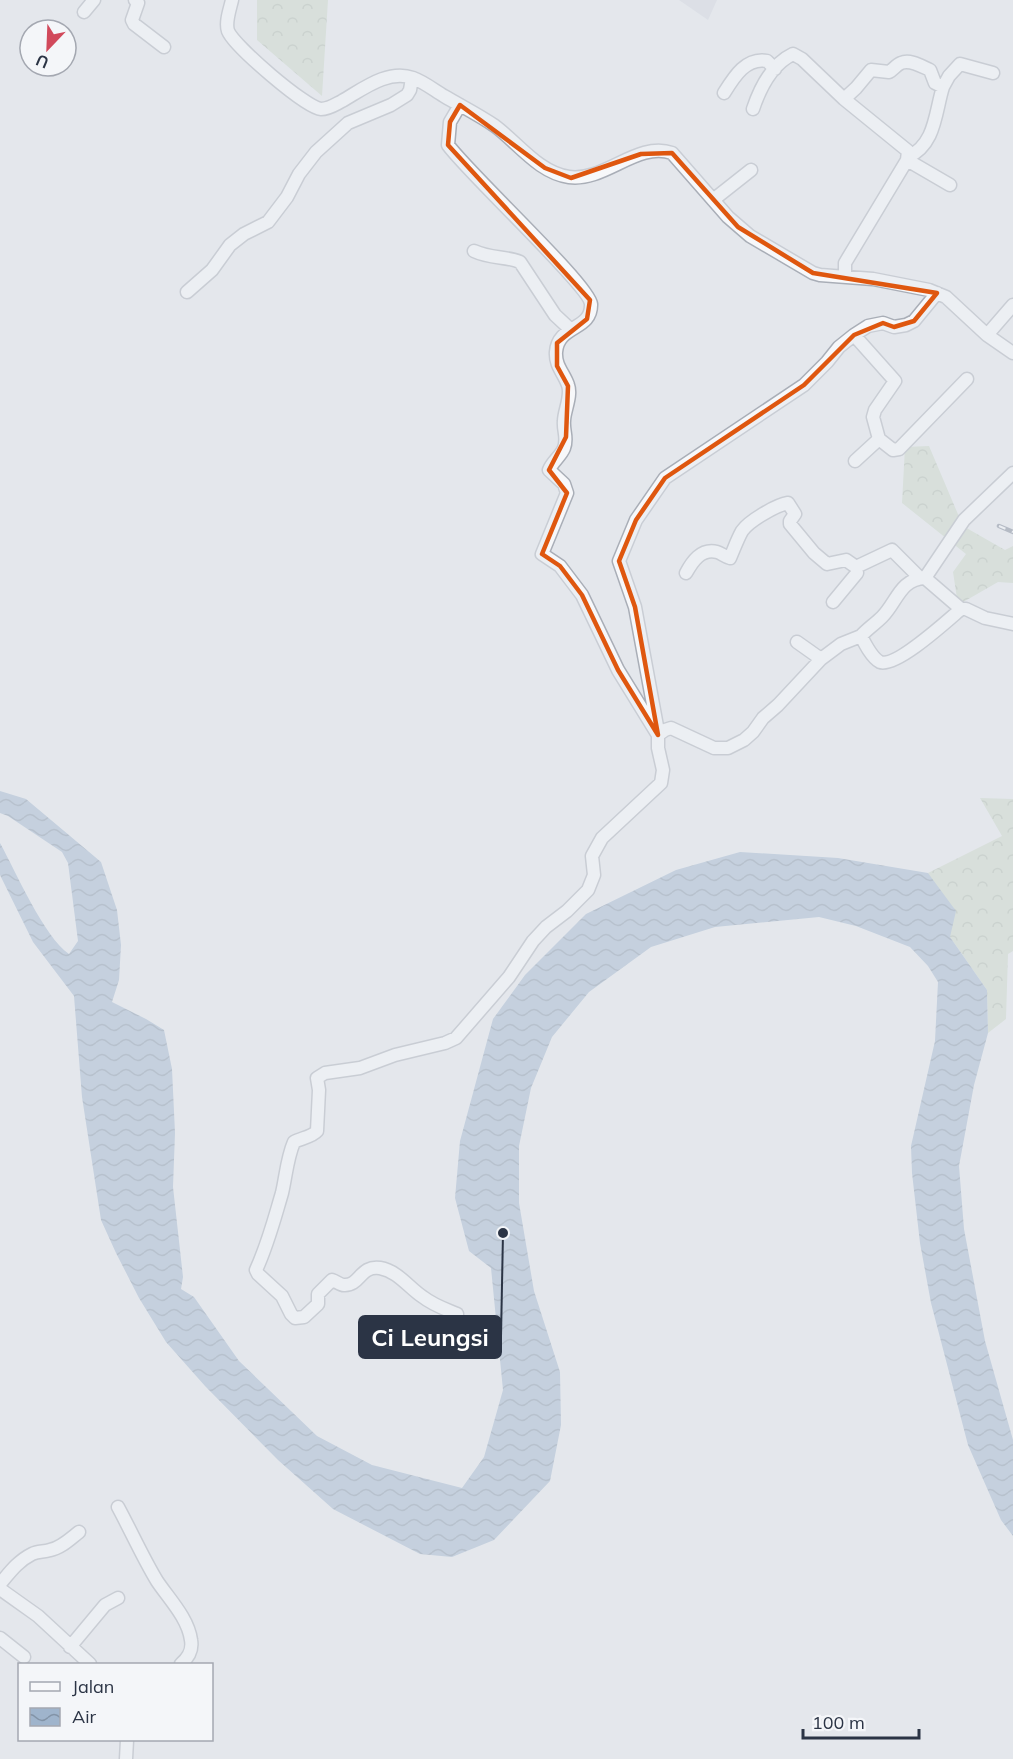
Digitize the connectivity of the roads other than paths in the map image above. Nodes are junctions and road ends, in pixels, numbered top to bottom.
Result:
1 (94, 0) edge
2 (135, 0) edge
3 (232, 0) edge
4 (84, 12) dead end
5 (164, 48) dead end
6 (775, 69) junction
7 (993, 73) dead end
8 (412, 78) junction
9 (943, 87) junction
10 (724, 93) dead end
11 (844, 99) junction
12 (460, 105) junction
13 (753, 109) dead end
14 (908, 158) junction
15 (751, 170) dead end
16 (950, 185) dead end
17 (713, 200) junction
18 (474, 251) dead end
19 (845, 276) junction
20 (187, 292) dead end
21 (937, 293) junction
22 (1013, 305) edge
23 (570, 329) junction
24 (854, 335) junction
25 (987, 335) junction
26 (1013, 353) edge
27 (967, 379) dead end
28 (879, 439) junction
29 (855, 461) dead end
30 (1013, 473) edge
31 (856, 567) junction
32 (686, 573) dead end
33 (923, 578) junction
34 (833, 602) dead end
35 (961, 609) junction
36 (1013, 624) edge
37 (861, 636) junction
38 (797, 642) dead end
39 (821, 659) junction
40 (658, 735) junction
41 (457, 1314) dead end
42 (118, 1507) dead end
43 (79, 1532) dead end
44 (1, 1592) edge
45 (118, 1598) dead end
46 (0, 1638) edge
47 (70, 1647) junction
48 (24, 1657) dead end
49 (88, 1663) edge
50 (182, 1663) edge
51 (127, 1741) edge
52 (126, 1759) edge

1 - 4 street
2 - 5 street
3 - 8 street
6 - 10 street
6 - 11 street
6 - 13 street
7 - 9 street
8 - 12 street
8 - 20 street
9 - 11 street
9 - 14 street
11 - 14 street
12 - 17 street
12 - 23 street
14 - 16 street
14 - 19 street
15 - 17 street
17 - 19 street
18 - 23 street
19 - 21 street
21 - 24 street
21 - 25 street
22 - 25 street
23 - 40 street
24 - 28 street
24 - 40 street
25 - 26 street
27 - 28 street
28 - 29 street
30 - 33 street
31 - 32 street
31 - 33 street
31 - 34 street
33 - 35 street
33 - 37 street
35 - 36 street
35 - 37 street
37 - 39 street
38 - 39 street
39 - 40 street
40 - 41 street
42 - 50 street
43 - 44 street
44 - 47 street
45 - 47 street
46 - 48 street
47 - 49 street
51 - 52 street

